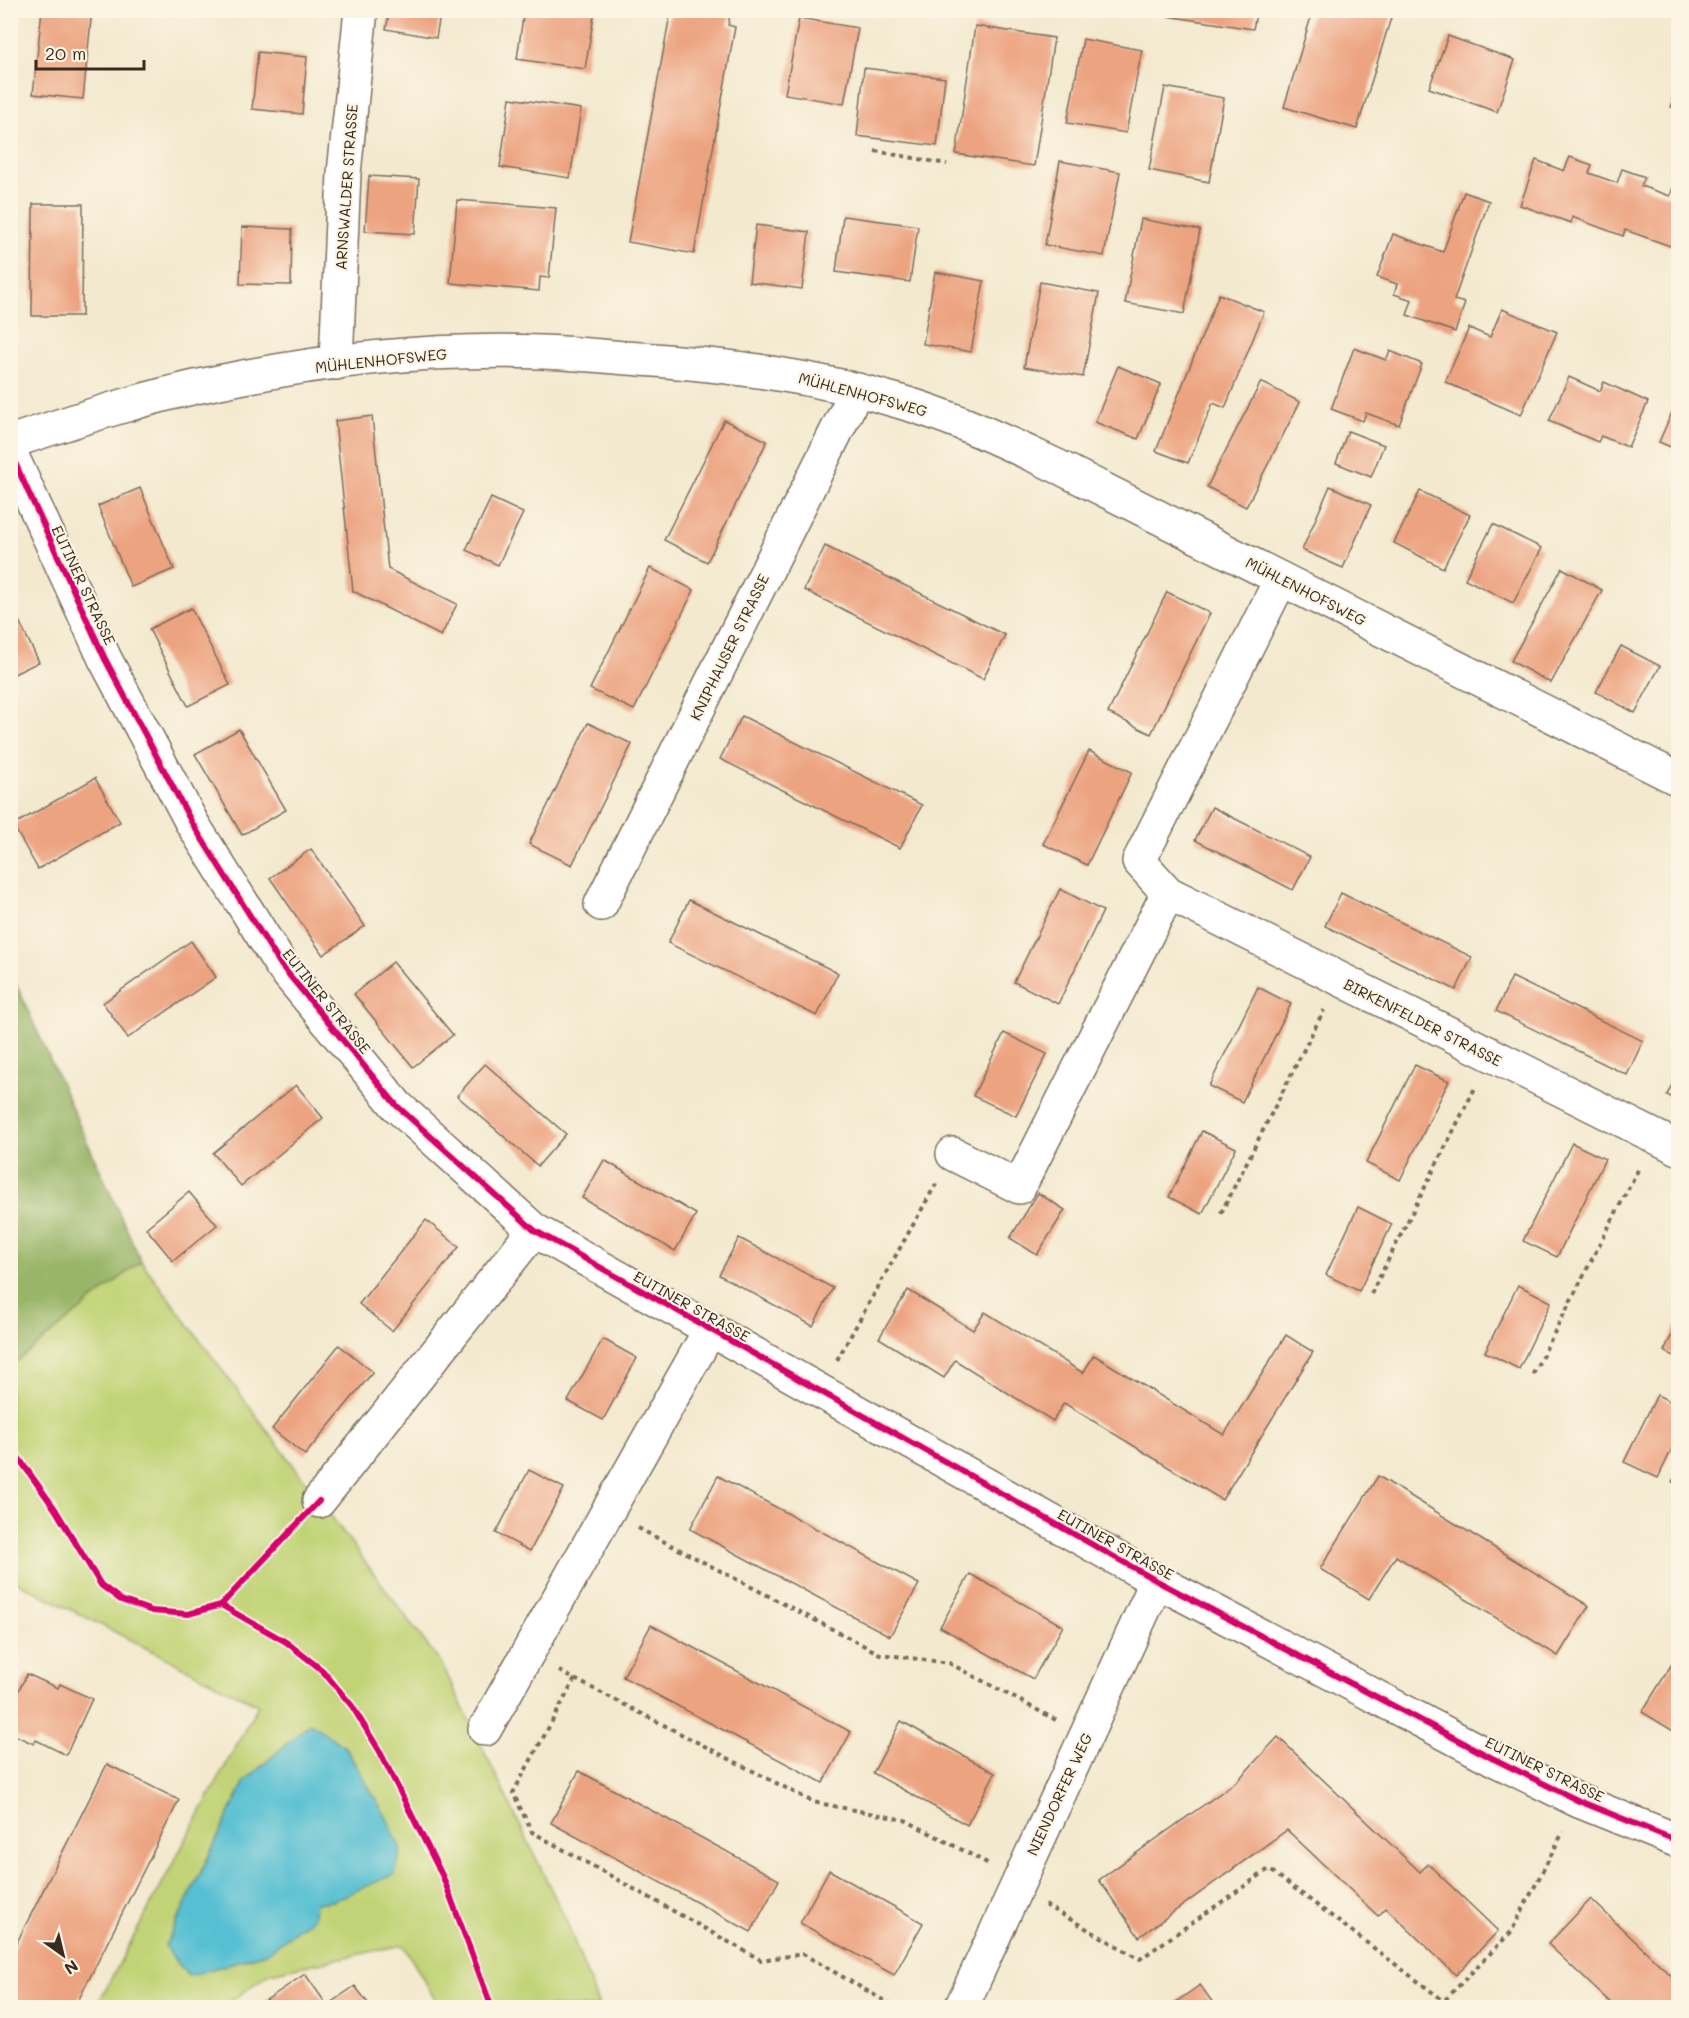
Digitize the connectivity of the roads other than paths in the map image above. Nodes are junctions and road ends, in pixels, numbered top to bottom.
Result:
1 (362, 10) edge
2 (336, 363) junction
3 (857, 390) junction
4 (10, 442) edge
5 (10, 452) edge
6 (1281, 579) junction
7 (1678, 779) edge
8 (1168, 893) junction
9 (602, 904) dead end
10 (1667, 1142) edge
11 (953, 1154) road end
12 (534, 1230) junction
13 (710, 1330) junction
14 (319, 1501) dead end
15 (1157, 1581) junction
16 (485, 1729) dead end
17 (1678, 1841) edge
18 (961, 2007) edge

1 - 2 street, ARNSWALDER STRASSE
2 - 3 street, MÜHLENHOFSWEG
2 - 4 street, MÜHLENHOFSWEG
3 - 6 street, MÜHLENHOFSWEG
3 - 9 street, KNIPHAUSER STRASSE
5 - 12 street, EUTINER STRASSE
6 - 7 street, MÜHLENHOFSWEG
6 - 8 street, BIRKENFELDER STRASSE
8 - 10 street, BIRKENFELDER STRASSE
8 - 11 street
12 - 13 street, EUTINER STRASSE
12 - 14 street
13 - 15 street, EUTINER STRASSE
13 - 16 street, EUTINER STRASSE
15 - 17 street, EUTINER STRASSE
15 - 18 street, NIENDORFER WEG

